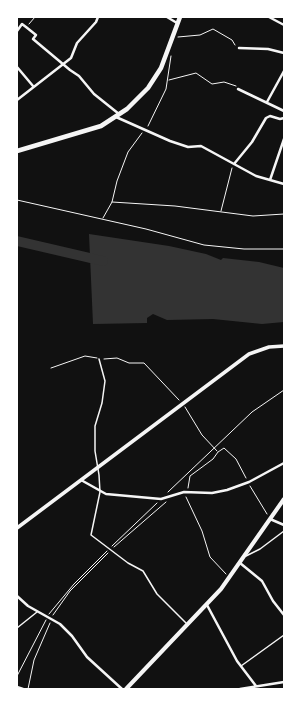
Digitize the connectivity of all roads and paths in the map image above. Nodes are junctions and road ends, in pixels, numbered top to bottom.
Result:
1 (35, 17) edge
2 (98, 17) edge
3 (167, 17) edge
4 (180, 17) edge
5 (269, 17) edge
6 (178, 23) junction
7 (284, 25) edge
8 (26, 27) junction
9 (17, 31) edge
10 (173, 38) junction
11 (239, 48) joint
12 (284, 53) edge
13 (62, 64) junction
14 (17, 67) edge
15 (284, 71) edge
16 (168, 80) dead end
17 (33, 86) junction
18 (239, 89) joint
19 (17, 100) edge
20 (267, 102) junction
21 (284, 111) edge
22 (118, 116) junction
23 (284, 118) edge
24 (284, 139) edge
25 (17, 151) edge
26 (234, 164) junction
27 (270, 180) junction
28 (284, 184) edge
29 (17, 200) edge
30 (112, 202) dead end
31 (221, 212) junction
32 (284, 214) edge
33 (284, 249) edge
34 (284, 346) edge
35 (99, 359) junction
36 (51, 368) dead end
37 (284, 390) edge
38 (182, 404) junction
39 (214, 448) junction
40 (218, 452) junction
41 (284, 462) edge
42 (97, 467) junction
43 (80, 480) junction
44 (249, 482) junction
45 (100, 492) junction
46 (186, 492) junction
47 (168, 498) junction
48 (161, 499) junction
49 (284, 499) edge
50 (269, 518) junction
51 (284, 525) edge
52 (17, 528) edge
53 (284, 531) edge
54 (110, 550) junction
55 (242, 559) junction
56 (239, 563) junction
57 (230, 577) junction
58 (17, 596) edge
59 (206, 605) junction
60 (37, 612) junction
61 (284, 615) edge
62 (47, 618) junction
63 (51, 620) junction
64 (188, 625) junction
65 (17, 628) edge
66 (284, 635) edge
67 (241, 666) junction
68 (17, 676) edge
69 (284, 682) edge
70 (256, 686) junction
71 (17, 687) edge
72 (23, 689) edge
73 (28, 689) edge
74 (122, 689) edge
75 (126, 689) edge
76 (240, 689) edge

1 - 8 path
2 - 13 street
3 - 6 street
4 - 6 highway
5 - 7 street
6 - 10 highway
8 - 9 street
8 - 13 street
10 - 11 path
10 - 22 highway
11 - 12 street
13 - 17 street
13 - 22 street
14 - 17 street
15 - 20 street
16 - 18 path
17 - 19 street
18 - 20 street
20 - 21 street
22 - 25 highway
22 - 26 street
23 - 26 street
24 - 27 street
26 - 27 street
26 - 31 path
27 - 28 street
29 - 33 path
30 - 31 path
31 - 32 path
34 - 38 street
35 - 36 path
35 - 38 path
35 - 42 lane
37 - 39 path
38 - 39 path
38 - 42 street
39 - 40 path
39 - 48 path
40 - 44 path
40 - 46 path
41 - 44 street
42 - 43 street
42 - 45 lane
43 - 45 street
43 - 52 street
44 - 46 street
44 - 50 path
45 - 48 street
45 - 54 lane
46 - 47 street
46 - 57 path
47 - 48 street
47 - 54 path
48 - 54 path
49 - 50 main road
50 - 51 street
50 - 55 main road
53 - 55 lane
54 - 62 path
54 - 63 path
54 - 64 lane
55 - 56 main road
56 - 57 main road
56 - 61 street
57 - 59 main road
58 - 60 street
59 - 64 main road
59 - 67 street
60 - 62 street
60 - 65 lane
62 - 63 street
62 - 68 path
63 - 73 path
63 - 74 street
64 - 75 main road
66 - 67 lane
67 - 70 street
69 - 70 street
70 - 76 street
71 - 72 street

